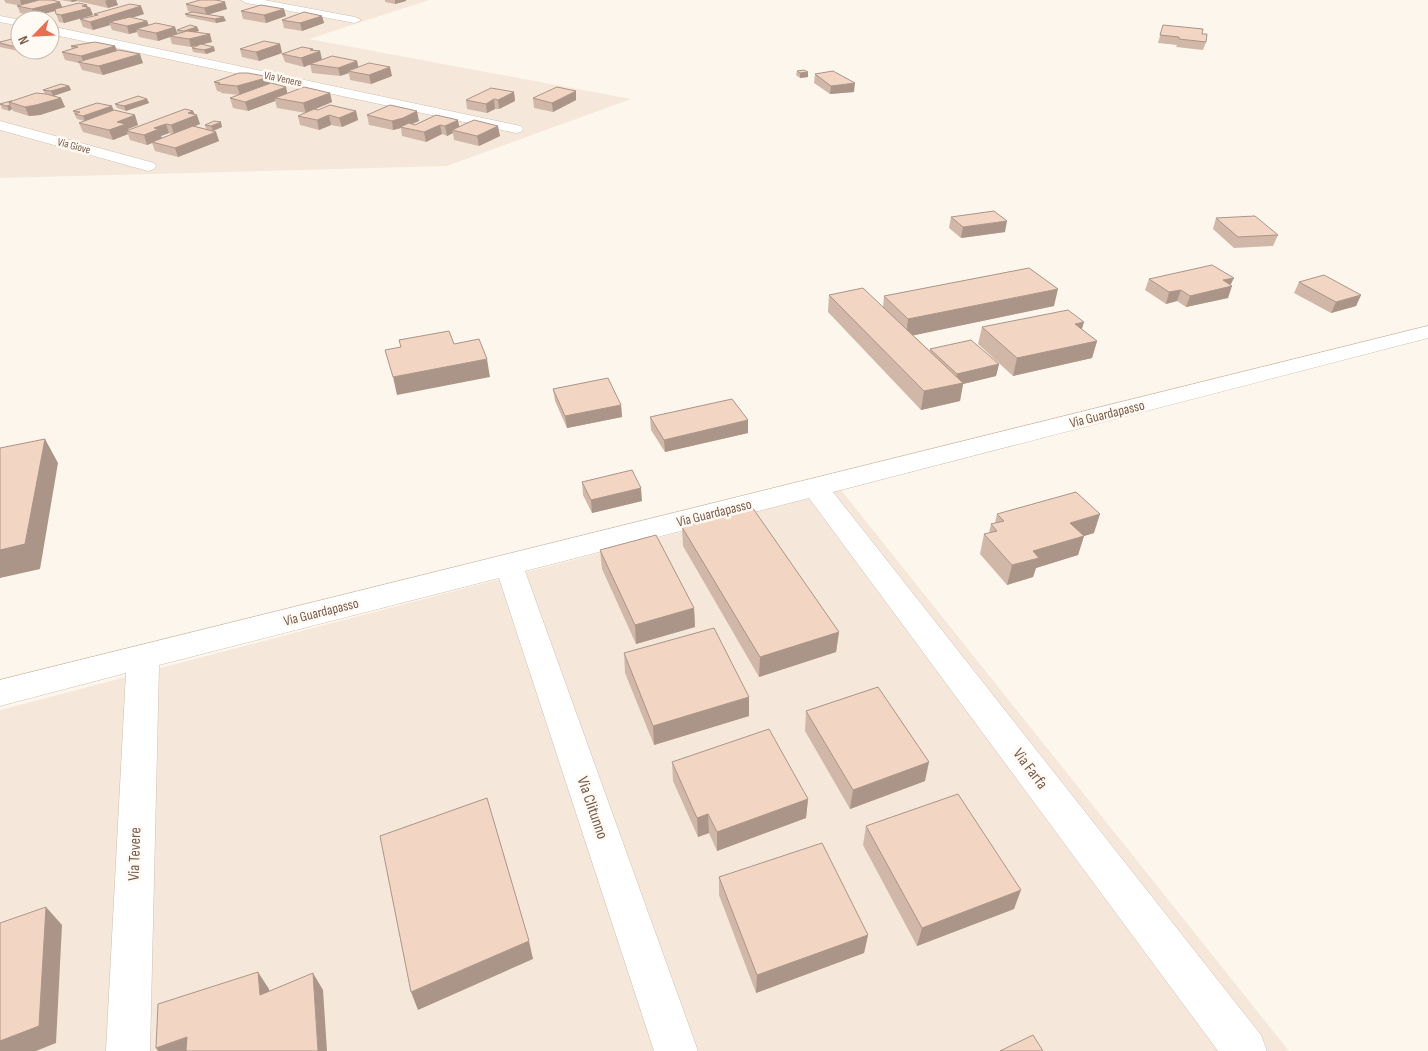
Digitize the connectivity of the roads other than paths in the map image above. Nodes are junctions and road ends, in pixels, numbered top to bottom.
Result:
1 (246, 0) edge
2 (355, 20) dead end
3 (60, 32) edge
4 (0, 125) edge
5 (516, 129) dead end
6 (148, 166) dead end
7 (1428, 332) edge
8 (816, 488) junction
9 (509, 565) junction
10 (143, 657) junction
11 (0, 693) edge
12 (128, 1051) edge
13 (676, 1051) edge
14 (1245, 1051) edge

1 - 2 street
3 - 5 street, Via Venere
4 - 6 street, Via Giove
7 - 8 street, Via Guardapasso
8 - 9 street, Via Guardapasso
8 - 14 street, Via Farfa
9 - 10 street, Via Guardapasso
9 - 13 street, Via Clitunno
10 - 11 street, Via Guardapasso
10 - 12 street, Via Tevere

